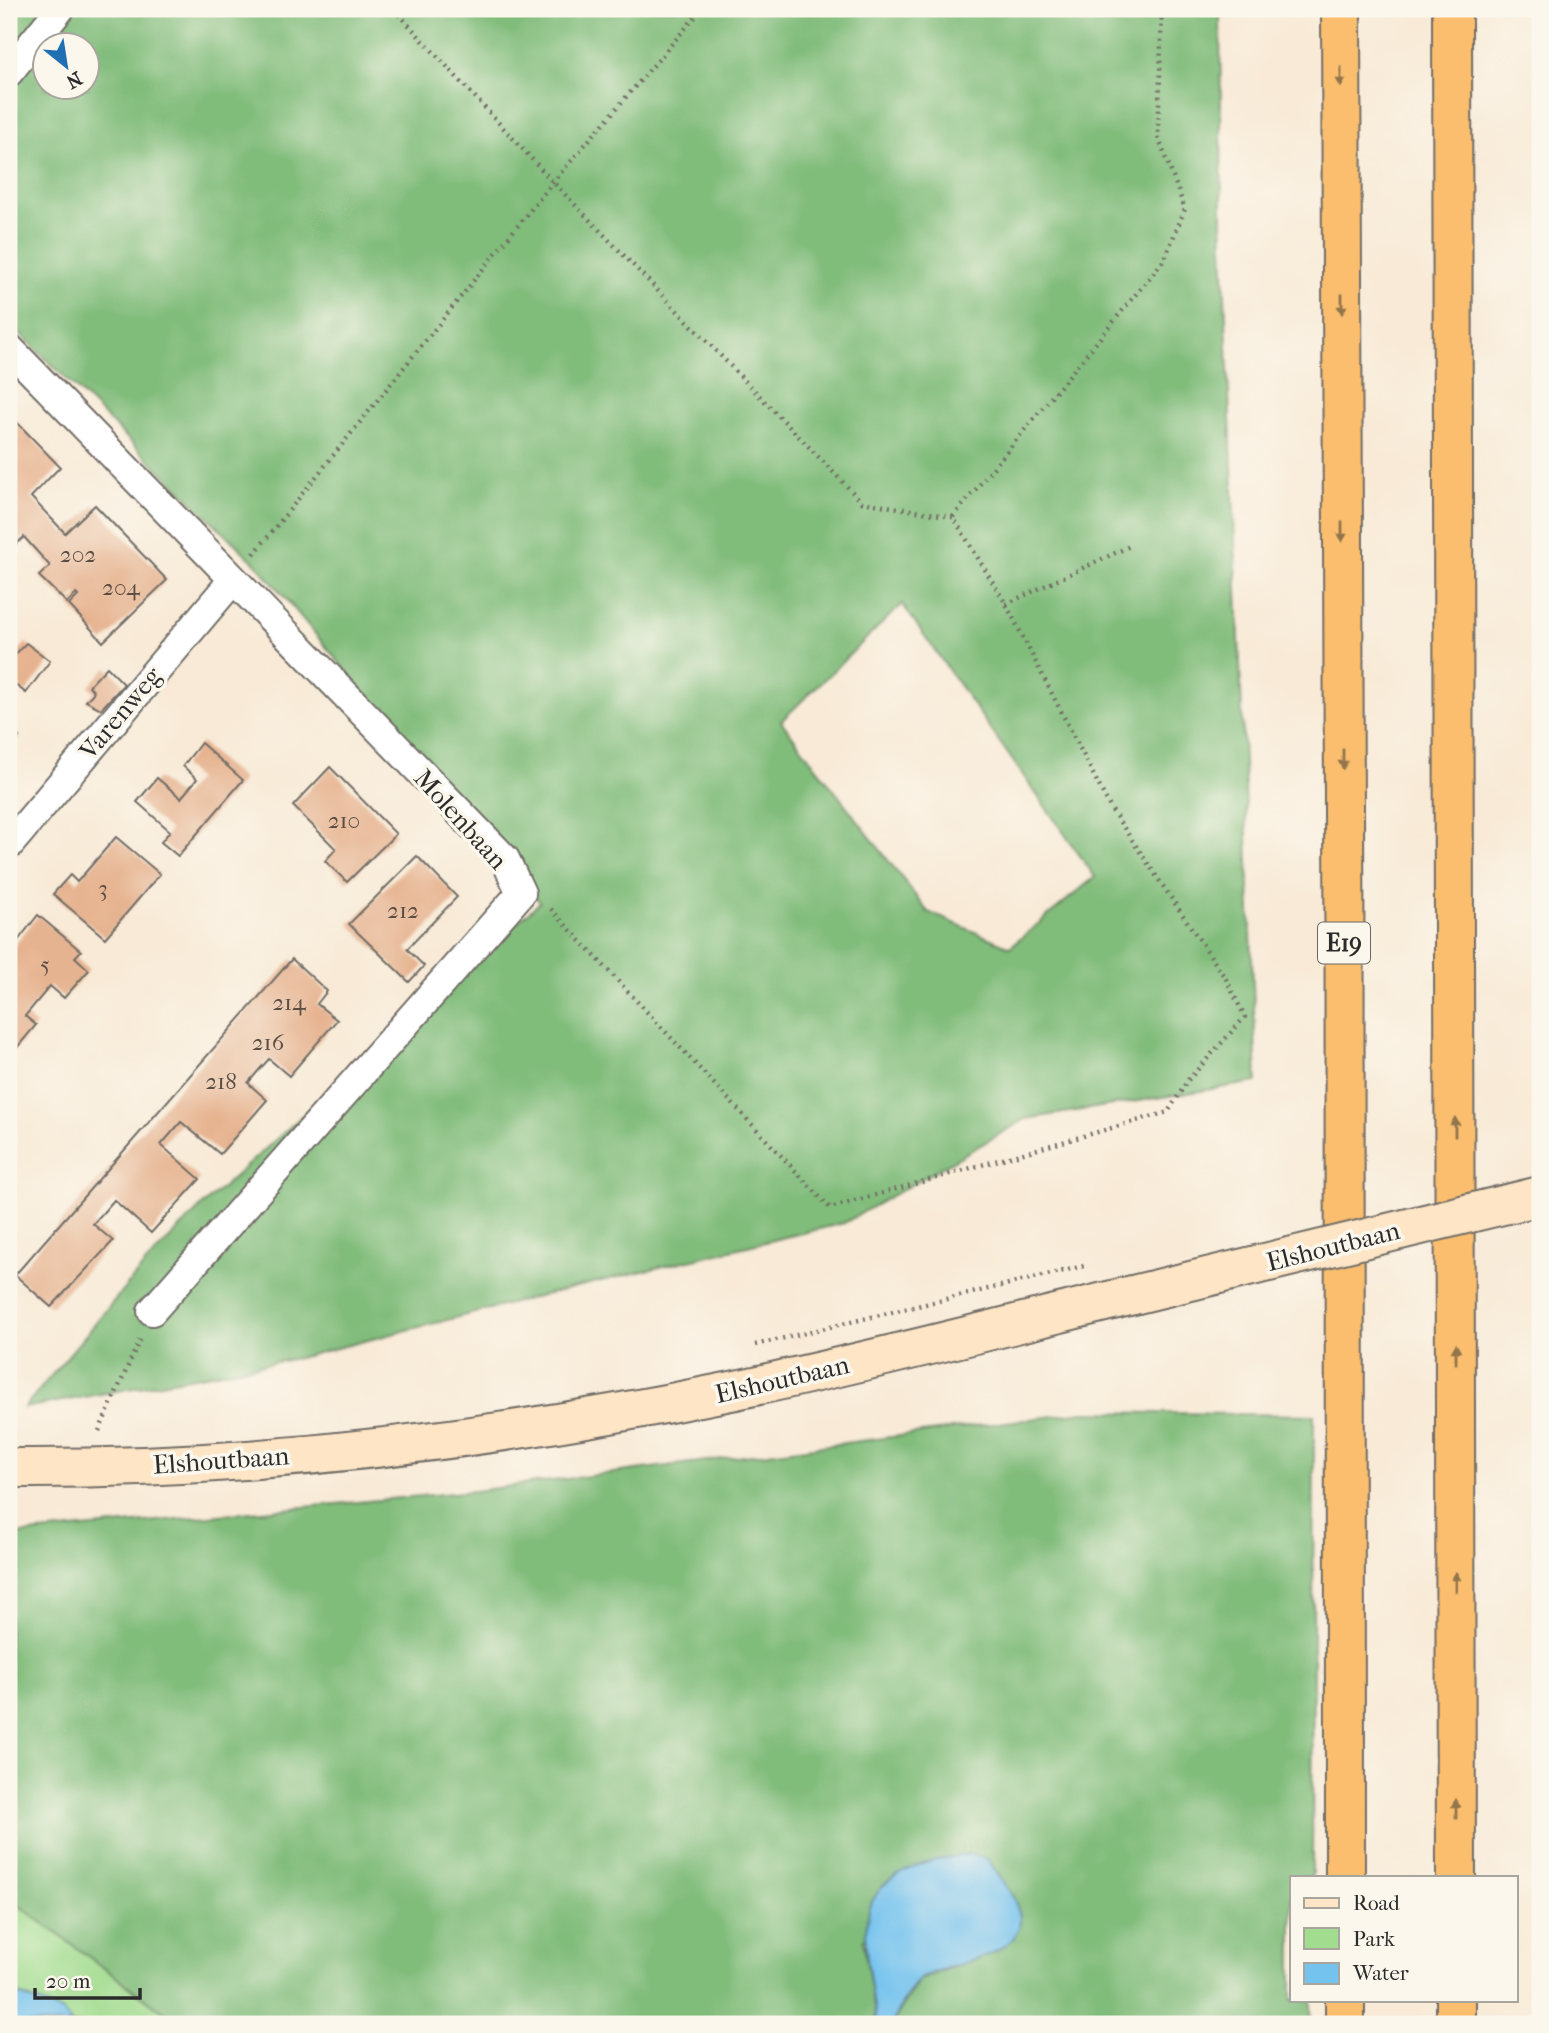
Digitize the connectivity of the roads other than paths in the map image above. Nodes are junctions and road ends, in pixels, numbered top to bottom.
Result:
1 (60, 9) edge
2 (1341, 9) edge
3 (1452, 9) edge
4 (9, 72) edge
5 (9, 348) edge
6 (232, 581) junction
7 (9, 845) edge
8 (1540, 1196) edge
9 (152, 1311) road end
10 (9, 1468) edge
11 (1345, 1876) edge
12 (1456, 1876) edge
13 (1345, 2002) edge
14 (1457, 2002) edge
15 (1345, 2024) edge
16 (1457, 2024) edge

1 - 4 street
2 -> 11 highway, E19
12 -> 3 highway
5 - 6 street, Molenbaan
6 - 7 street, Varenweg
6 - 9 street, Molenbaan
8 - 10 main road, Elshoutbaan, bridge
13 - 15 highway
14 - 16 highway

